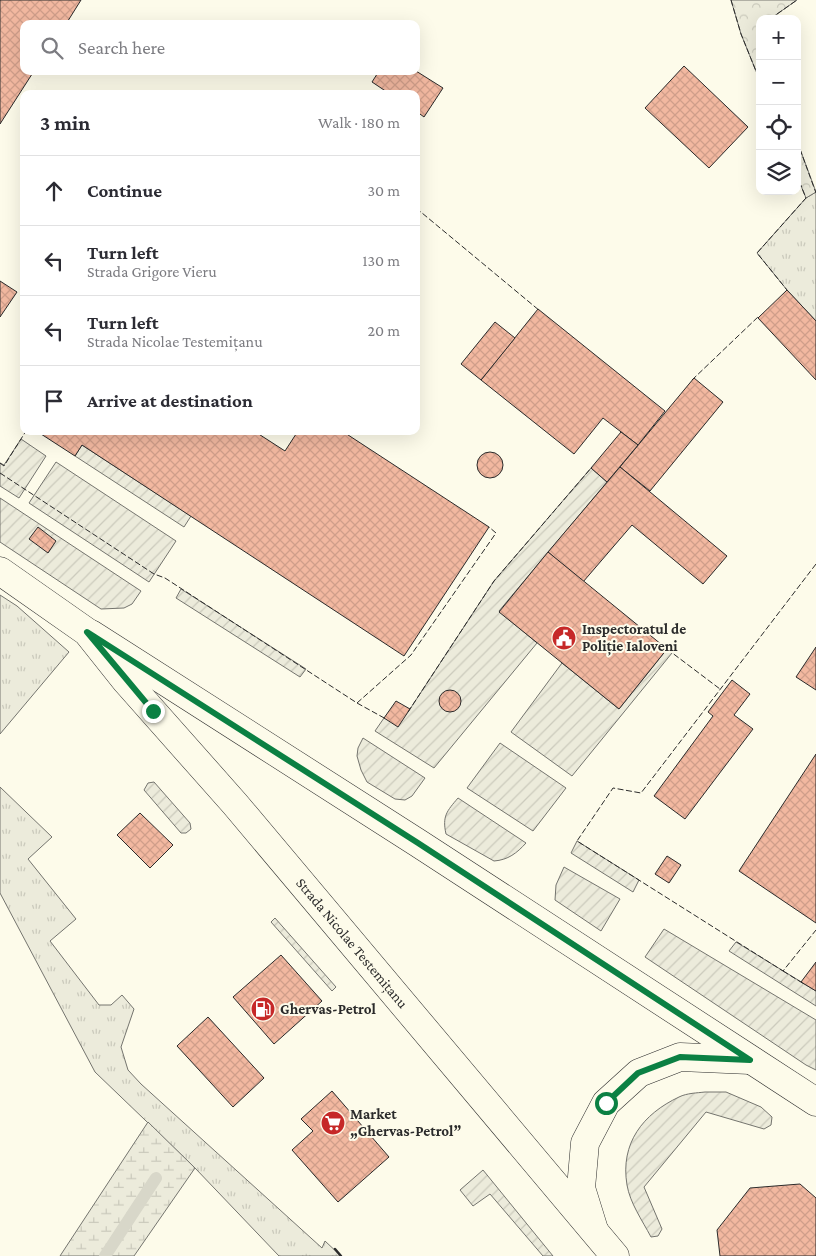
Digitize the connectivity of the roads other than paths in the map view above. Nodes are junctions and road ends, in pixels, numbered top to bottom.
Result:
1 (0, 571) edge
2 (87, 632) junction
3 (750, 1060) junction
4 (816, 1102) edge
5 (594, 1230) junction
6 (615, 1256) edge

1 - 2 street
2 - 3 street
2 - 5 street, Strada Nicolae Testemițanu
3 - 4 street
3 - 5 street
5 - 6 street, Strada Nicolae Testemițanu

